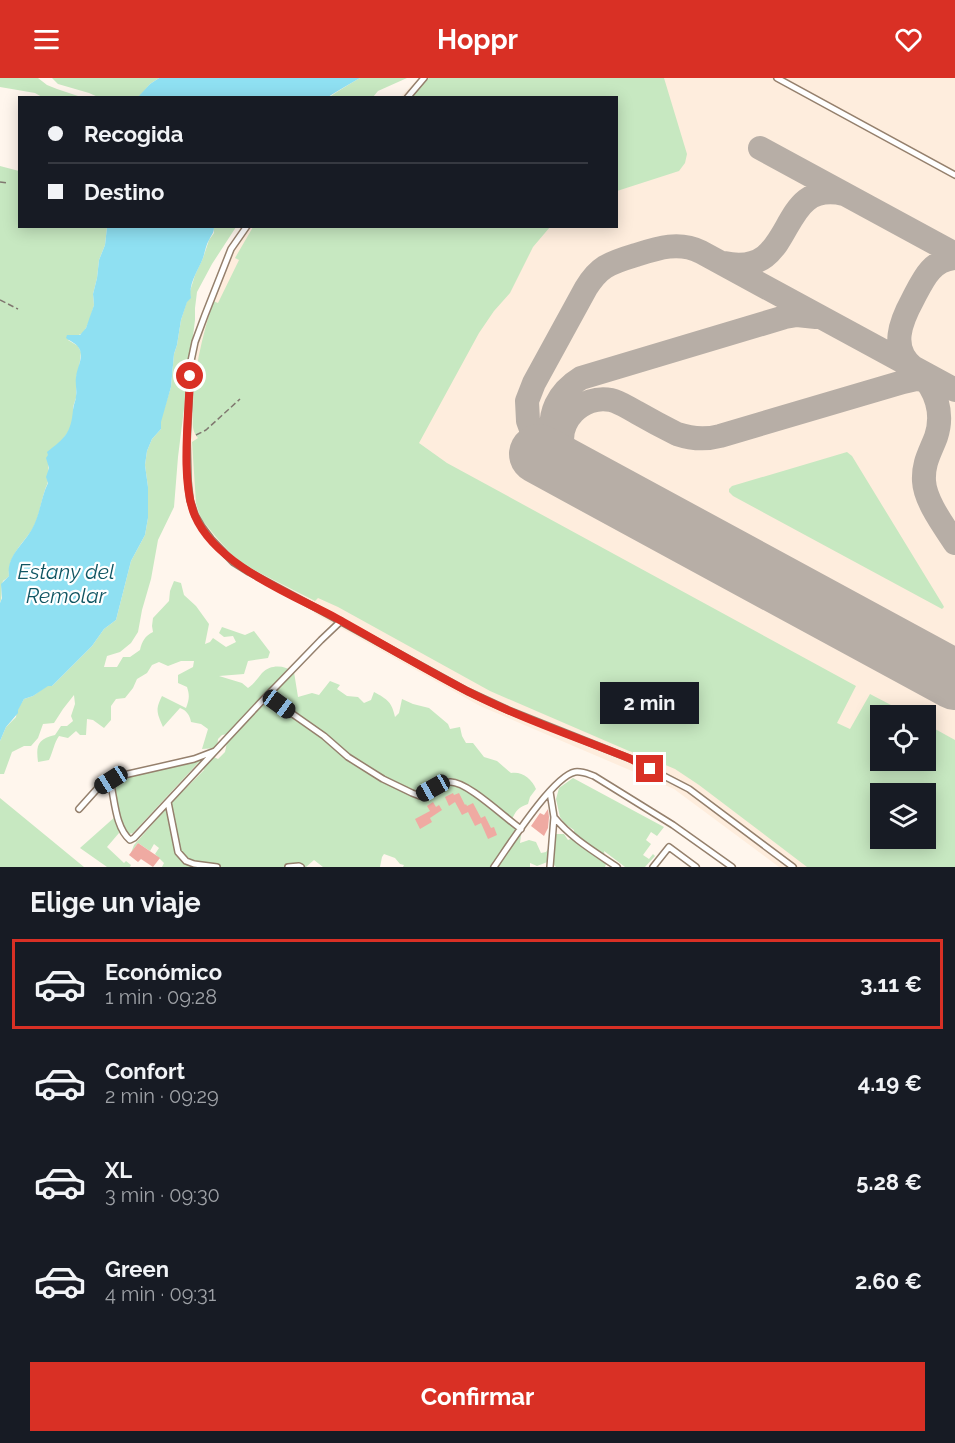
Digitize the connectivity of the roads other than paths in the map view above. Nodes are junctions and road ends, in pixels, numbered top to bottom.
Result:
1 (424, 78) edge
2 (777, 78) edge
3 (409, 96) edge
4 (955, 175) edge
5 (246, 228) edge
6 (341, 621) junction
7 (267, 696) junction
8 (215, 751) junction
9 (111, 780) junction
10 (550, 792) junction
11 (168, 802) junction
12 (79, 809) dead end
13 (554, 817) junction
14 (520, 829) junction
15 (217, 867) edge
16 (288, 867) edge
17 (302, 867) edge
18 (494, 867) edge
19 (550, 867) edge
20 (617, 867) edge
21 (653, 867) edge
22 (696, 867) edge
23 (732, 867) edge
24 (793, 867) edge

1 - 3 lane
2 - 4 lane
5 - 6 lane
6 - 7 lane
6 - 24 lane
7 - 8 lane
7 - 14 lane
8 - 9 lane
8 - 11 lane
9 - 11 lane
9 - 12 lane
10 - 13 lane
10 - 14 lane
10 - 23 lane
11 - 15 lane
13 - 19 lane
13 - 20 lane
14 - 18 lane
16 - 17 lane
21 - 22 lane

